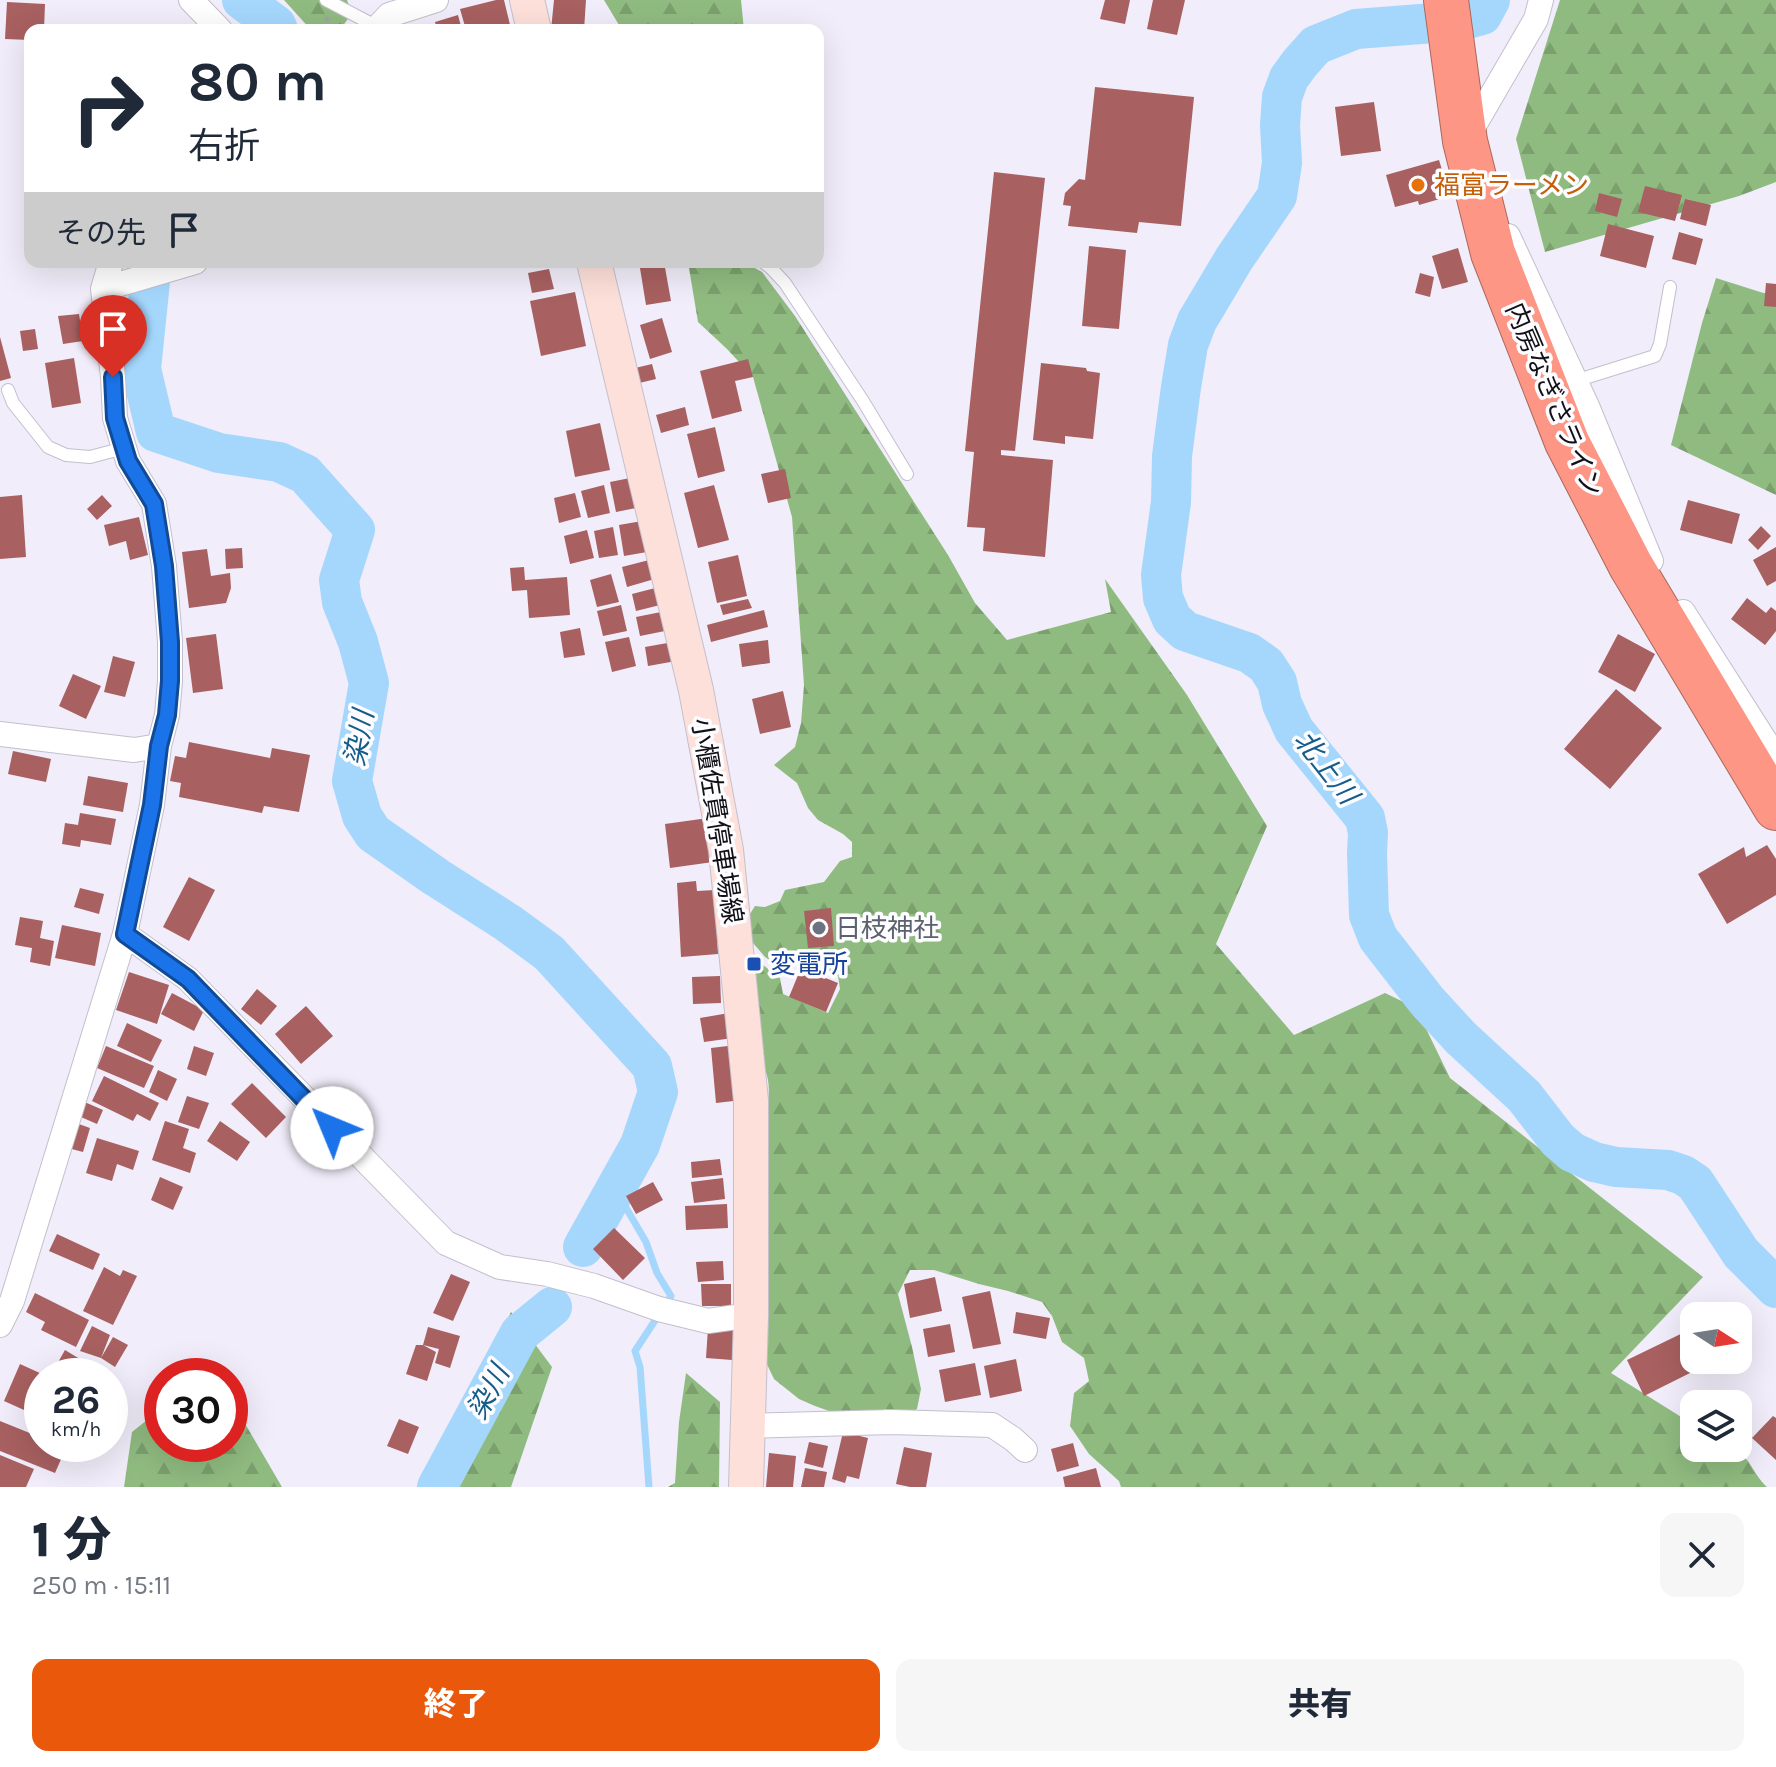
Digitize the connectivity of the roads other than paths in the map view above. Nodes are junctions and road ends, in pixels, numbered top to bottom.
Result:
1 (191, 0) edge
2 (326, 0) edge
3 (436, 0) edge
4 (527, 0) edge
5 (1446, 0) edge
6 (1541, 0) edge
7 (214, 24) edge
8 (370, 24) edge
9 (381, 24) edge
10 (533, 24) edge
11 (1465, 141) junction
12 (1481, 211) junction
13 (162, 268) edge
14 (595, 268) edge
15 (771, 268) edge
16 (110, 278) edge
17 (1670, 287) dead end
18 (1575, 381) junction
19 (8, 390) dead end
20 (124, 448) junction
21 (907, 474) dead end
22 (0, 734) edge
23 (159, 746) junction
24 (1776, 758) edge
25 (1776, 808) edge
26 (125, 934) junction
27 (751, 1315) junction
28 (0, 1325) edge
29 (748, 1426) junction
30 (1025, 1450) dead end
31 (746, 1487) edge

1 - 7 street
2 - 8 lane
3 - 9 street
4 - 10 main road
5 - 11 highway, 内房なぎさライン
6 - 11 street
11 - 12 highway, 内房なぎさライン
12 - 18 street
12 - 25 highway, 内房なぎさライン
13 - 16 street
14 - 27 main road, 小櫃佐貫停車場線
15 - 21 lane
16 - 20 street
17 - 18 lane
18 - 24 street
19 - 20 lane
20 - 23 street
22 - 23 street
23 - 26 street
26 - 27 street
26 - 28 street
27 - 29 main road, 小櫃佐貫停車場線
29 - 30 street
29 - 31 main road, 小櫃佐貫停車場線

